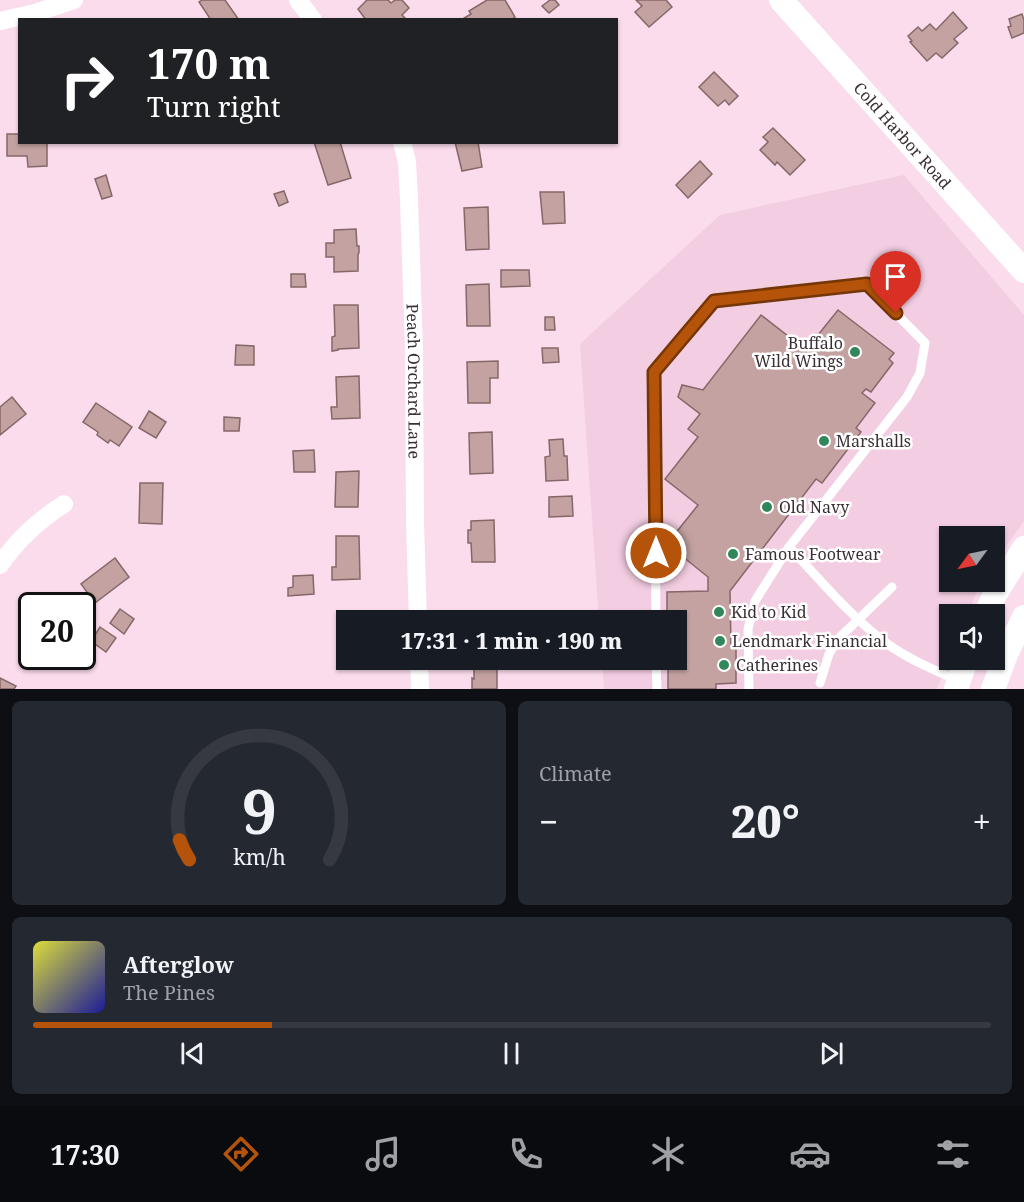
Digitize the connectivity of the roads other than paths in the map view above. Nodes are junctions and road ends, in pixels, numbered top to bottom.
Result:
1 (74, 0) edge
2 (298, 0) edge
3 (781, 0) edge
4 (312, 18) edge
5 (0, 21) edge
6 (402, 144) edge
7 (1024, 271) edge
8 (64, 504) dead end
9 (789, 547) junction
10 (1024, 548) edge
11 (0, 565) edge
12 (892, 587) dead end
13 (990, 604) edge
14 (418, 610) edge
15 (656, 610) edge
16 (1024, 617) edge
17 (858, 620) junction
18 (419, 670) edge
19 (657, 670) edge
20 (960, 677) edge
21 (820, 683) dead end
22 (420, 689) edge
23 (657, 689) edge
24 (749, 689) edge
25 (993, 689) edge

1 - 5 street
2 - 4 street
3 - 7 main road, Cold Harbor Road
6 - 14 street, Peach Orchard Lane
8 - 11 street
9 - 15 lane
9 - 17 lane
9 - 24 lane
10 - 13 main road
12 - 17 lane
16 - 25 main road
17 - 20 lane
17 - 21 lane
18 - 22 street
19 - 23 lane

